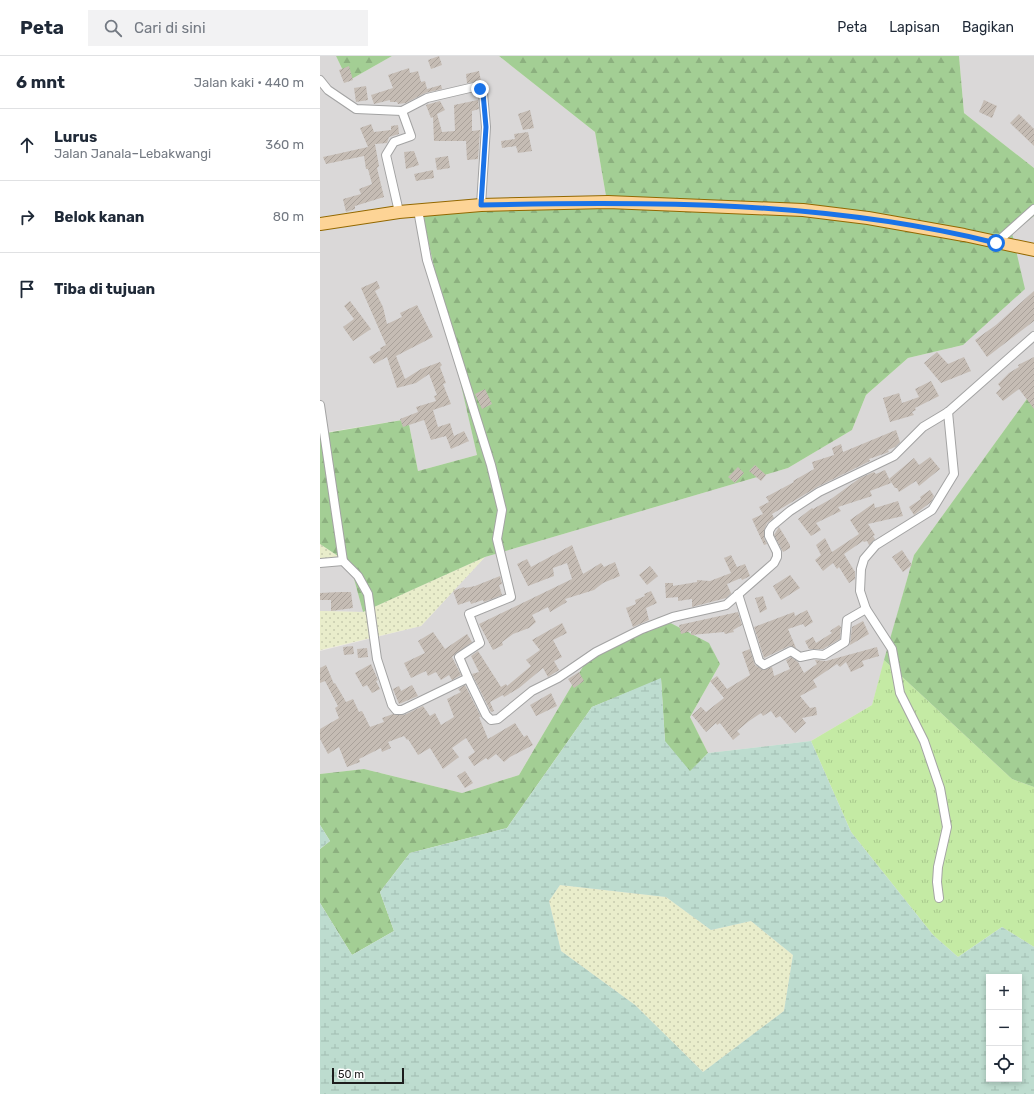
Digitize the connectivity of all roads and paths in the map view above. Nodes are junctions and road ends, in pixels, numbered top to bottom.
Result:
1 (320, 80) edge
2 (402, 111) junction
3 (481, 205) junction
4 (1034, 209) edge
5 (418, 210) junction
6 (400, 212) junction
7 (320, 224) edge
8 (996, 243) junction
9 (1034, 250) edge
10 (1034, 336) edge
11 (320, 405) edge
12 (948, 412) junction
13 (343, 561) junction
14 (320, 563) edge
15 (738, 594) junction
16 (866, 609) junction
17 (468, 678) junction
18 (939, 898) dead end

1 - 2 street
2 - 3 street
2 - 6 street
3 - 5 main road
3 - 8 main road
4 - 8 street
5 - 6 main road
5 - 17 street
6 - 7 main road
8 - 9 main road
10 - 12 street
11 - 13 street
12 - 15 street
12 - 16 street
13 - 14 street
13 - 17 street
15 - 16 street
15 - 17 street
16 - 18 street

